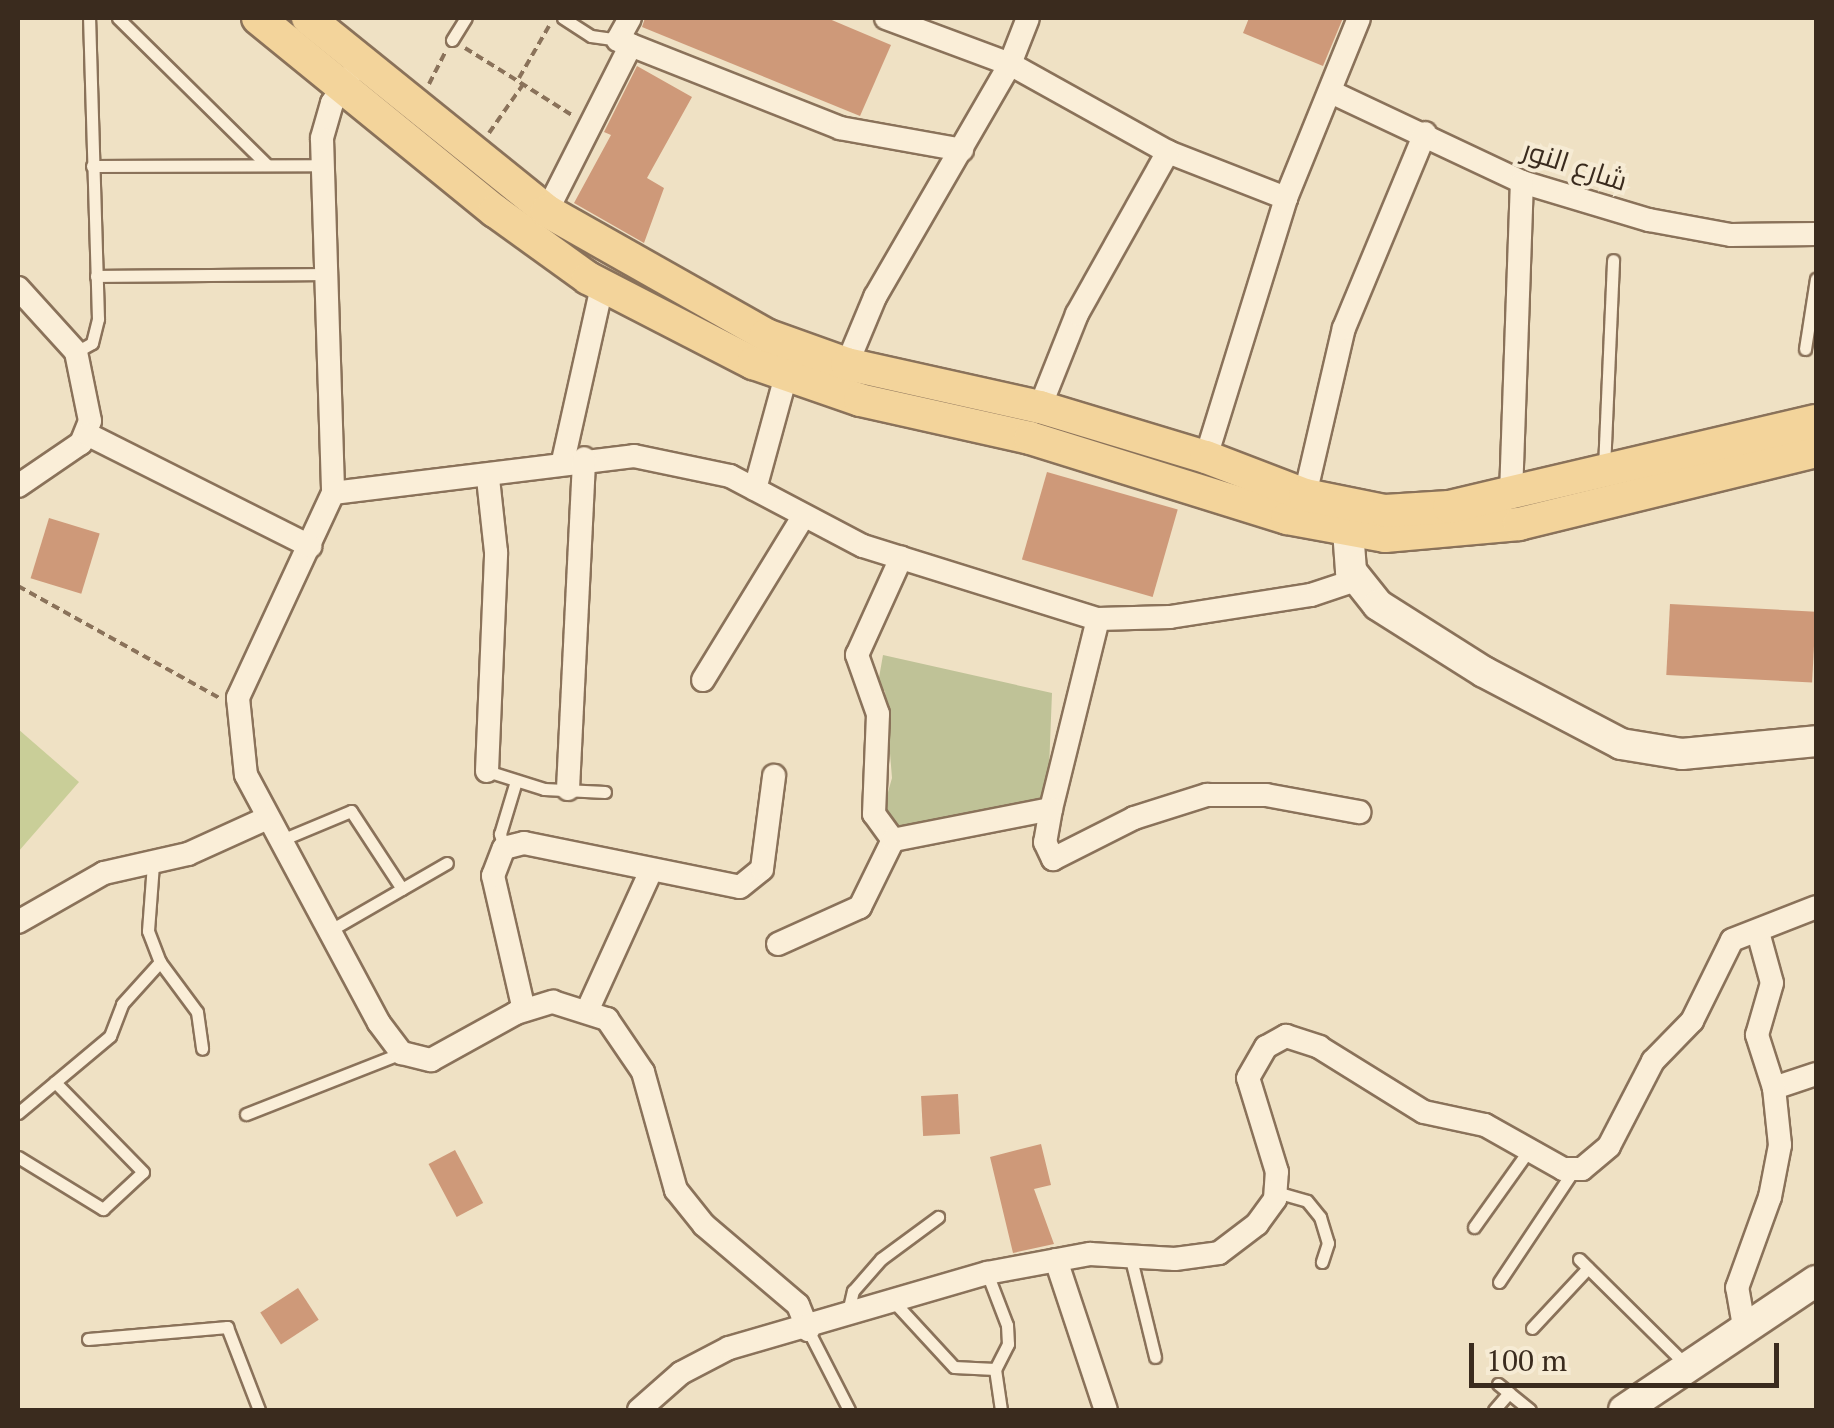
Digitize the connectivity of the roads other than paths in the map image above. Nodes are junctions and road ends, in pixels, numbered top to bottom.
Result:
1 (89, 18) edge
2 (118, 18) edge
3 (258, 18) edge
4 (466, 18) edge
5 (563, 18) edge
6 (630, 18) edge
7 (886, 18) edge
8 (1360, 18) edge
9 (1023, 24) edge
10 (323, 35) edge
11 (452, 40) road end
12 (625, 43) junction
13 (1010, 64) junction
14 (350, 76) junction
15 (1331, 92) junction
16 (1425, 133) junction
17 (962, 150) junction
18 (1168, 152) junction
19 (267, 165) junction
20 (323, 165) junction
21 (92, 166) junction
22 (1522, 182) junction
23 (1286, 198) junction
24 (547, 211) junction
25 (1816, 234) edge
26 (1612, 260) dead end
27 (325, 274) junction
28 (96, 276) junction
29 (1816, 279) edge
30 (602, 286) junction
31 (18, 288) edge
32 (1804, 349) dead end
33 (76, 352) junction
34 (847, 364) junction
35 (786, 376) junction
36 (1040, 407) junction
37 (1816, 422) edge
38 (87, 434) junction
39 (1816, 451) edge
40 (1206, 457) junction
41 (574, 459) junction
42 (1604, 472) junction
43 (488, 478) junction
44 (18, 486) edge
45 (756, 489) junction
46 (333, 493) junction
47 (1305, 495) junction
48 (1510, 495) junction
49 (803, 517) junction
50 (1348, 530) junction
51 (310, 546) junction
52 (901, 558) junction
53 (1356, 580) junction
54 (1098, 619) junction
55 (703, 680) dead end
56 (1816, 742) edge
57 (487, 771) joint
58 (774, 776) dead end
59 (516, 782) junction
60 (568, 789) junction
61 (605, 792) dead end
62 (1051, 809) junction
63 (1359, 812) dead end
64 (265, 820) junction
65 (893, 840) junction
66 (278, 841) junction
67 (504, 848) junction
68 (447, 862) dead end
69 (154, 864) junction
70 (651, 871) junction
71 (402, 888) junction
72 (1816, 907) edge
73 (18, 922) edge
74 (329, 931) junction
75 (1758, 932) junction
76 (778, 944) dead end
77 (160, 962) junction
78 (588, 1009) junction
79 (524, 1010) junction
80 (202, 1049) dead end
81 (402, 1053) junction
82 (1816, 1074) edge
83 (55, 1082) junction
84 (1774, 1088) junction
85 (18, 1112) edge
86 (246, 1114) dead end
87 (1529, 1150) junction
88 (18, 1157) edge
89 (1573, 1171) junction
90 (1276, 1192) junction
91 (938, 1217) dead end
92 (1474, 1227) dead end
93 (1130, 1255) junction
94 (1056, 1260) junction
95 (1322, 1262) dead end
96 (987, 1273) junction
97 (1816, 1281) edge
98 (1499, 1282) dead end
99 (894, 1302) junction
100 (850, 1316) junction
101 (1744, 1326) junction
102 (1532, 1328) dead end
103 (808, 1330) junction
104 (88, 1340) dead end
105 (1155, 1357) dead end
106 (1687, 1366) junction
107 (995, 1369) junction
108 (1498, 1384) dead end
109 (1509, 1393) junction
110 (259, 1410) edge
111 (639, 1410) edge
112 (849, 1410) edge
113 (1001, 1410) edge
114 (1106, 1410) edge
115 (1494, 1410) edge
116 (1530, 1410) edge
117 (1624, 1410) edge

1 - 21 lane
2 - 19 lane
3 - 10 main road
4 - 11 lane
5 - 12 lane
6 - 12 street
7 - 13 street
8 - 15 street
9 - 13 street
10 - 14 main road
12 - 17 street
12 - 24 street
13 - 17 street
13 - 18 street
14 - 20 street
14 - 24 main road
14 - 30 main road
15 - 16 street, شارع النور
15 - 23 street
16 - 22 street, شارع النور
16 - 47 street
17 - 34 street
18 - 23 street
18 - 36 street
19 - 20 lane
19 - 21 lane
20 - 27 street
21 - 28 lane
22 - 25 street, شارع النور
22 - 48 street
23 - 40 street
24 - 34 main road
26 - 42 lane
27 - 28 lane
27 - 46 street
28 - 33 lane
29 - 32 lane
30 - 35 main road
30 - 41 street
31 - 33 street
33 - 38 street
34 - 36 main road
35 - 45 street
35 - 50 main road
36 - 40 main road
37 - 42 main road
38 - 44 street
38 - 51 street
39 - 50 main road
40 - 47 main road
41 - 43 street
41 - 45 street
41 - 60 street
42 - 48 main road
43 - 46 street
43 - 57 street
45 - 49 street
46 - 51 street
47 - 48 main road
49 - 52 street
49 - 55 street
50 - 53 main road
51 - 64 street
52 - 54 street
52 - 65 street
53 - 54 street
53 - 56 main road
54 - 62 street
57 - 59 lane
58 - 70 street
59 - 60 lane
59 - 67 lane
60 - 61 lane
62 - 63 street
62 - 65 street
64 - 66 street
64 - 69 street
65 - 76 street
66 - 71 lane
66 - 74 street
67 - 70 street
67 - 79 street
68 - 71 lane
69 - 73 street
69 - 77 lane
70 - 78 street
71 - 74 lane
72 - 75 street
74 - 81 street
75 - 84 street
75 - 89 street
77 - 80 lane
77 - 83 lane
78 - 79 street
78 - 103 street
79 - 81 street
81 - 86 lane
82 - 84 street
83 - 85 lane
83 - 88 lane
84 - 101 street
87 - 89 street
87 - 90 street
87 - 92 lane
89 - 98 lane
90 - 93 street
90 - 95 lane
91 - 100 lane
93 - 94 street
93 - 105 lane
94 - 96 street
94 - 114 street
96 - 99 street
96 - 107 lane
97 - 101 main road
99 - 100 street
99 - 107 lane
100 - 103 street
101 - 106 main road
102 - 106 lane
103 - 111 street
103 - 112 lane
104 - 110 lane
106 - 117 main road
107 - 113 lane
108 - 109 lane
109 - 115 lane
109 - 116 lane

